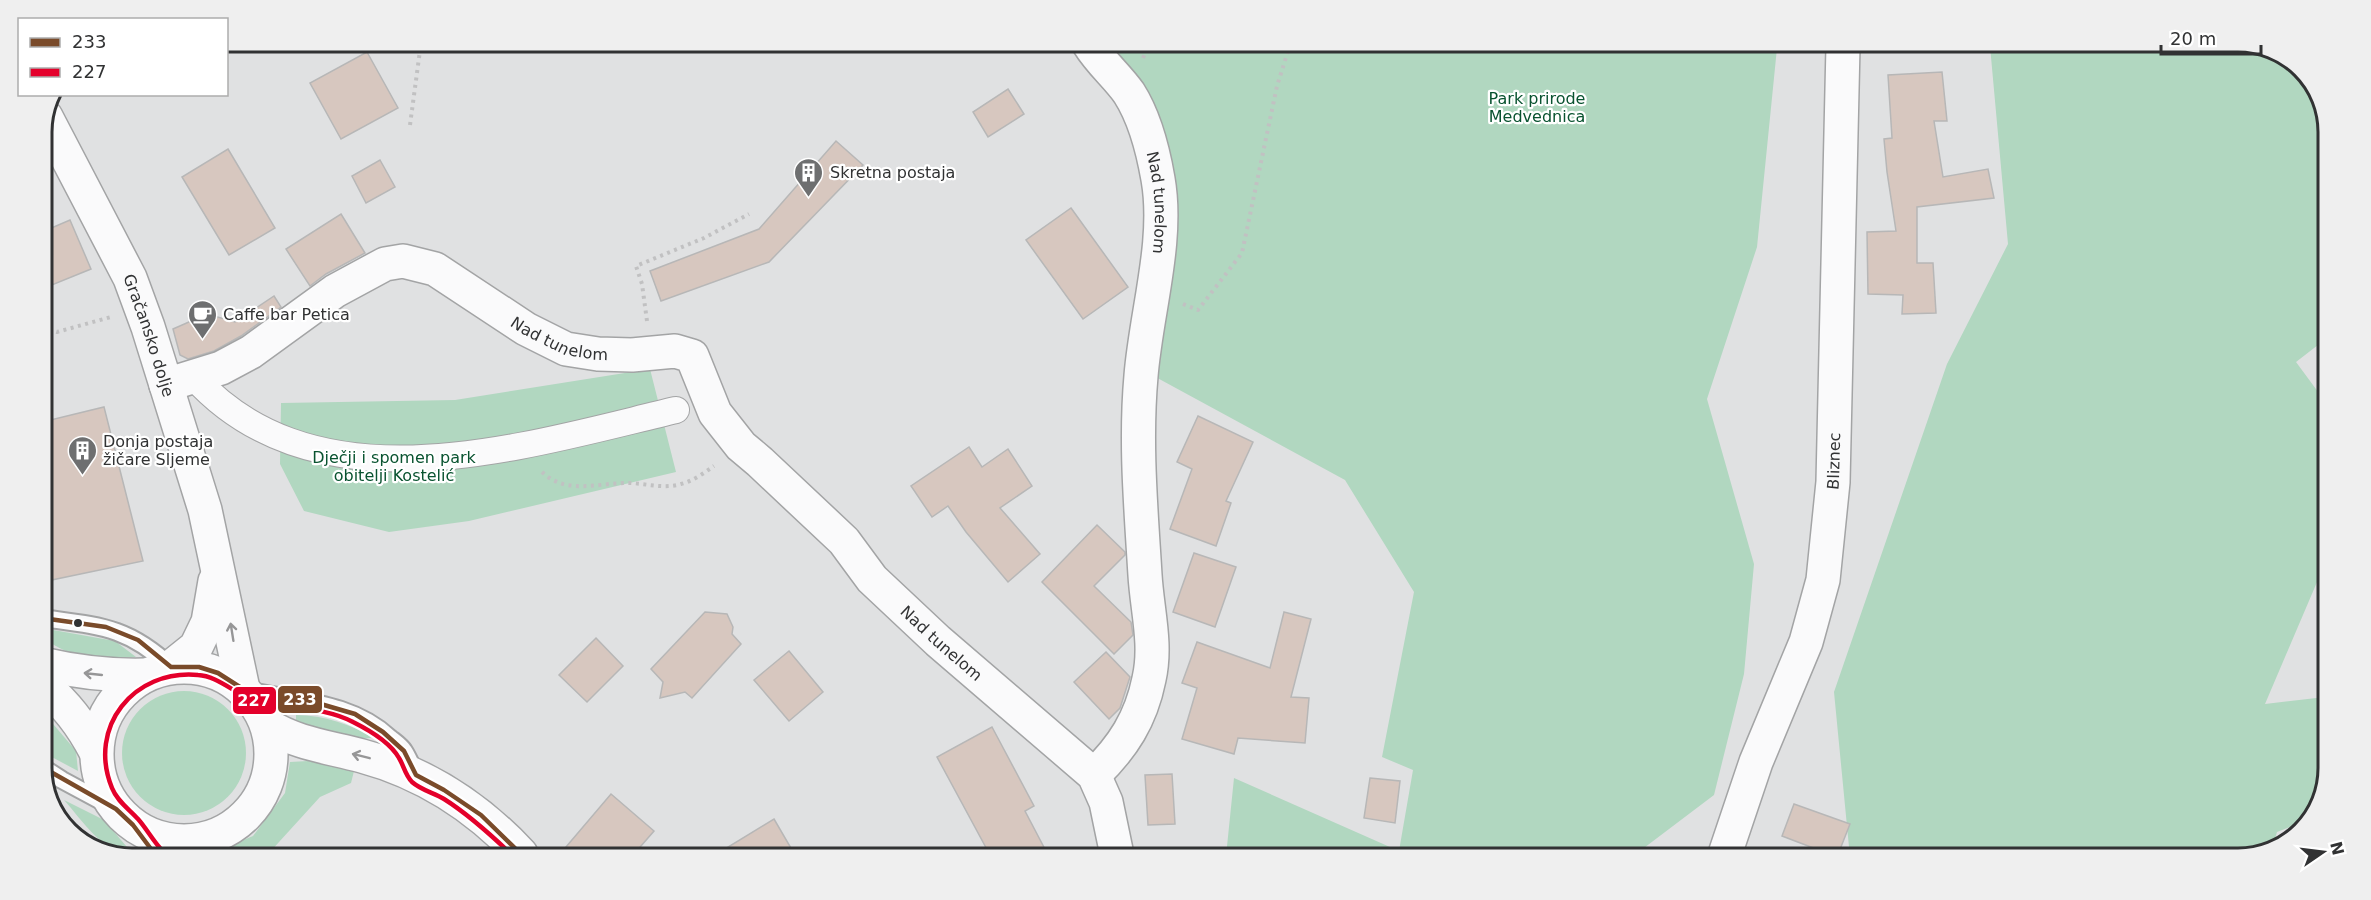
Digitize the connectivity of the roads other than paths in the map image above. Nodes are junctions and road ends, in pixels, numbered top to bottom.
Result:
1 (1095, 52) edge
2 (1843, 52) edge
3 (52, 129) edge
4 (180, 381) junction
5 (676, 410) dead end
6 (217, 565) junction
7 (53, 620) edge
8 (53, 666) edge
9 (158, 671) junction
10 (243, 689) junction
11 (53, 693) edge
12 (267, 725) junction
13 (96, 752) junction
14 (53, 774) edge
15 (1094, 775) junction
16 (416, 776) junction
17 (124, 817) junction
18 (150, 848) edge
19 (515, 848) edge
20 (1116, 848) edge
21 (1727, 848) edge

1 - 15 street, Nad tunelom
2 - 21 street, Bliznec
3 - 4 street, Gračansko dolje
4 - 5 street
4 - 6 street, Gračansko dolje
4 - 15 street, Nad tunelom
6 - 9 street, Gračansko dolje
10 -> 6 street, Gračansko dolje
7 - 9 lane
9 -> 8 street
9 - 10 street
9 - 13 street
10 - 12 street
10 - 16 lane
11 - 13 street
16 -> 12 street
12 - 17 street
13 - 17 street
14 - 17 lane
15 - 20 street
16 - 19 street
17 - 18 street

